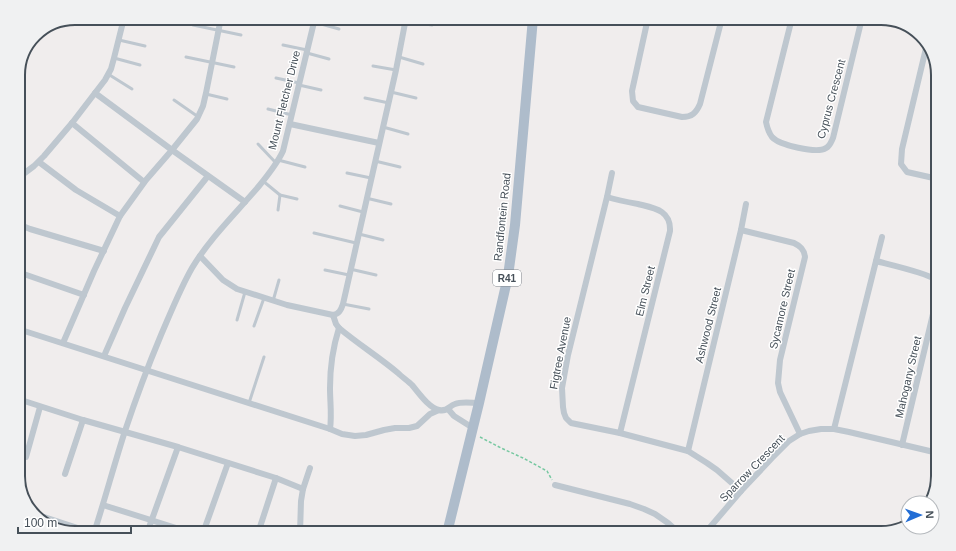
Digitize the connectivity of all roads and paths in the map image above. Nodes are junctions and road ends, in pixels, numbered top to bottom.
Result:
1 (122, 25) edge
2 (193, 25) dead end
3 (220, 25) edge
4 (312, 25) edge
5 (329, 25) edge
6 (405, 25) edge
7 (532, 25) edge
8 (646, 25) edge
9 (720, 25) edge
10 (790, 25) edge
11 (860, 25) edge
12 (339, 29) dead end
13 (219, 30) junction
14 (241, 36) dead end
15 (118, 40) junction
16 (283, 45) dead end
17 (145, 46) dead end
18 (307, 52) junction
19 (925, 52) edge
20 (186, 56) dead end
21 (399, 57) junction
22 (114, 58) junction
23 (329, 59) dead end
24 (212, 62) junction
25 (423, 64) dead end
26 (140, 65) dead end
27 (373, 66) dead end
28 (234, 67) dead end
29 (396, 70) junction
30 (108, 74) junction
31 (276, 78) dead end
32 (299, 84) junction
33 (132, 88) dead end
34 (321, 90) dead end
35 (95, 92) junction
36 (391, 92) junction
37 (206, 94) junction
38 (365, 98) dead end
39 (416, 98) dead end
40 (227, 99) dead end
41 (174, 100) dead end
42 (389, 103) junction
43 (268, 110) dead end
44 (292, 116) junction
45 (198, 117) junction
46 (72, 123) junction
47 (290, 124) junction
48 (382, 127) junction
49 (408, 134) dead end
50 (379, 143) junction
51 (258, 144) dead end
52 (172, 150) junction
53 (277, 161) junction
54 (39, 162) junction
55 (375, 162) junction
56 (305, 167) dead end
57 (400, 167) dead end
58 (25, 173) edge
59 (347, 173) dead end
60 (612, 173) dead end
61 (208, 176) junction
62 (931, 177) edge
63 (371, 178) junction
64 (263, 181) junction
65 (144, 182) junction
66 (280, 195) junction
67 (366, 198) junction
68 (607, 198) junction
69 (297, 199) dead end
70 (245, 202) junction
71 (391, 204) dead end
72 (746, 204) dead end
73 (340, 206) dead end
74 (278, 210) dead end
75 (363, 212) junction
76 (120, 216) junction
77 (25, 227) edge
78 (741, 230) junction
79 (314, 233) dead end
80 (358, 234) junction
81 (882, 237) dead end
82 (383, 240) dead end
83 (356, 243) junction
84 (104, 250) junction
85 (200, 256) junction
86 (876, 261) junction
87 (325, 270) dead end
88 (349, 272) junction
89 (25, 274) edge
90 (376, 274) dead end
91 (931, 278) edge
92 (279, 280) dead end
93 (245, 292) junction
94 (84, 295) junction
95 (264, 298) junction
96 (273, 301) junction
97 (342, 304) junction
98 (369, 309) dead end
99 (332, 315) junction
100 (237, 320) dead end
101 (931, 322) edge
102 (254, 326) dead end
103 (339, 328) junction
104 (25, 331) edge
105 (63, 343) junction
106 (104, 356) junction
107 (264, 357) dead end
108 (147, 370) junction
109 (25, 402) edge
110 (249, 403) junction
111 (479, 403) junction
112 (40, 407) junction
113 (448, 409) junction
114 (439, 410) junction
115 (82, 420) junction
116 (330, 429) junction
117 (834, 429) junction
118 (473, 430) junction
119 (125, 432) junction
120 (620, 433) junction
121 (800, 434) junction
122 (902, 445) junction
123 (178, 447) junction
124 (688, 451) junction
125 (931, 451) edge
126 (26, 457) dead end
127 (228, 463) junction
128 (310, 468) dead end
129 (65, 474) dead end
130 (276, 478) junction
131 (555, 485) joint
132 (303, 489) junction
133 (741, 491) junction
134 (103, 505) junction
135 (50, 519) edge
136 (152, 520) junction
137 (72, 526) edge
138 (96, 526) edge
139 (150, 526) edge
140 (170, 526) edge
141 (206, 526) edge
142 (260, 526) edge
143 (300, 526) edge
144 (449, 526) edge
145 (671, 526) edge
146 (711, 526) edge

1 - 15 street
2 - 13 lane
3 - 13 street
4 - 18 street, Mount Fletcher Drive
5 - 12 lane
6 - 21 street
7 - 111 main road, Randfontein Road / R41
8 - 9 street
10 - 11 street, Cyprus Crescent
13 - 14 lane
13 - 24 street
15 - 17 lane
15 - 22 street
16 - 18 lane
18 - 23 lane
18 - 32 street, Mount Fletcher Drive
19 - 62 street
20 - 24 lane
21 - 25 lane
21 - 29 street
22 - 26 lane
22 - 30 street
24 - 28 lane
24 - 37 street
27 - 29 lane
29 - 36 street
30 - 33 lane
30 - 35 street
31 - 32 lane
32 - 34 lane
32 - 44 street, Mount Fletcher Drive
35 - 46 street
35 - 52 street
36 - 39 lane
36 - 42 street
37 - 40 lane
37 - 45 street
38 - 42 lane
41 - 45 lane
42 - 48 street
43 - 44 lane
44 - 47 street, Mount Fletcher Drive
45 - 52 street
46 - 54 street
46 - 65 street
47 - 50 street
47 - 53 street, Mount Fletcher Drive
48 - 49 lane
48 - 50 street
50 - 55 street
51 - 53 lane
52 - 61 street
52 - 65 street
53 - 56 lane
53 - 64 street, Mount Fletcher Drive
54 - 58 street
54 - 76 street
55 - 57 lane
55 - 63 street
59 - 63 lane
60 - 68 street, Figtree Avenue
61 - 70 street
61 - 106 street
63 - 67 street
64 - 66 lane
64 - 70 street, Mount Fletcher Drive
65 - 76 street
66 - 69 lane
66 - 74 lane
67 - 71 lane
67 - 75 street
68 - 120 street, Figtree Avenue
68 - 120 street, Elm Street
70 - 85 street, Mount Fletcher Drive
72 - 78 street, Ashwood Street
73 - 75 lane
75 - 80 street
76 - 84 street
77 - 84 street
78 - 121 street, Sycamore Street
78 - 124 street, Ashwood Street
79 - 83 lane
80 - 82 lane
80 - 83 street
81 - 86 street
83 - 88 street
84 - 94 street
85 - 93 street
85 - 108 street, Mount Fletcher Drive
86 - 91 street, Mahogany Street
86 - 117 street
87 - 88 lane
88 - 90 lane
88 - 97 street
89 - 94 street
92 - 96 lane
93 - 95 street
93 - 100 lane
94 - 105 street
95 - 96 street
95 - 102 lane
96 - 99 street
97 - 98 lane
97 - 99 street
99 - 103 street
101 - 122 street, Mahogany Street
103 - 114 street
103 - 116 street
104 - 105 street
105 - 106 street
106 - 108 street
107 - 110 lane
108 - 110 street
108 - 119 street, Mount Fletcher Drive
109 - 112 street
110 - 116 street
111 - 113 street
111 - 118 main road, Randfontein Road / R41
112 - 115 street
112 - 126 street
113 - 114 street
113 - 118 street
114 - 116 street
115 - 119 street
115 - 129 street
117 - 121 street, Sparrow Crescent
117 - 122 street, Sparrow Crescent
118 - 131 path
118 - 144 main road, Randfontein Road / R41
119 - 123 street
119 - 134 street, Mount Fletcher Drive
120 - 124 street, Figtree Avenue
121 - 133 street, Sparrow Crescent
122 - 125 street, Sparrow Crescent
123 - 127 street
123 - 136 street
124 - 133 street, Figtree Avenue
127 - 130 street
127 - 141 street
128 - 132 street
130 - 132 street
130 - 142 street
131 - 145 street
132 - 143 street
133 - 146 street, Sparrow Crescent
134 - 136 street
134 - 138 street, Mount Fletcher Drive
135 - 137 street
136 - 139 street
136 - 140 street

